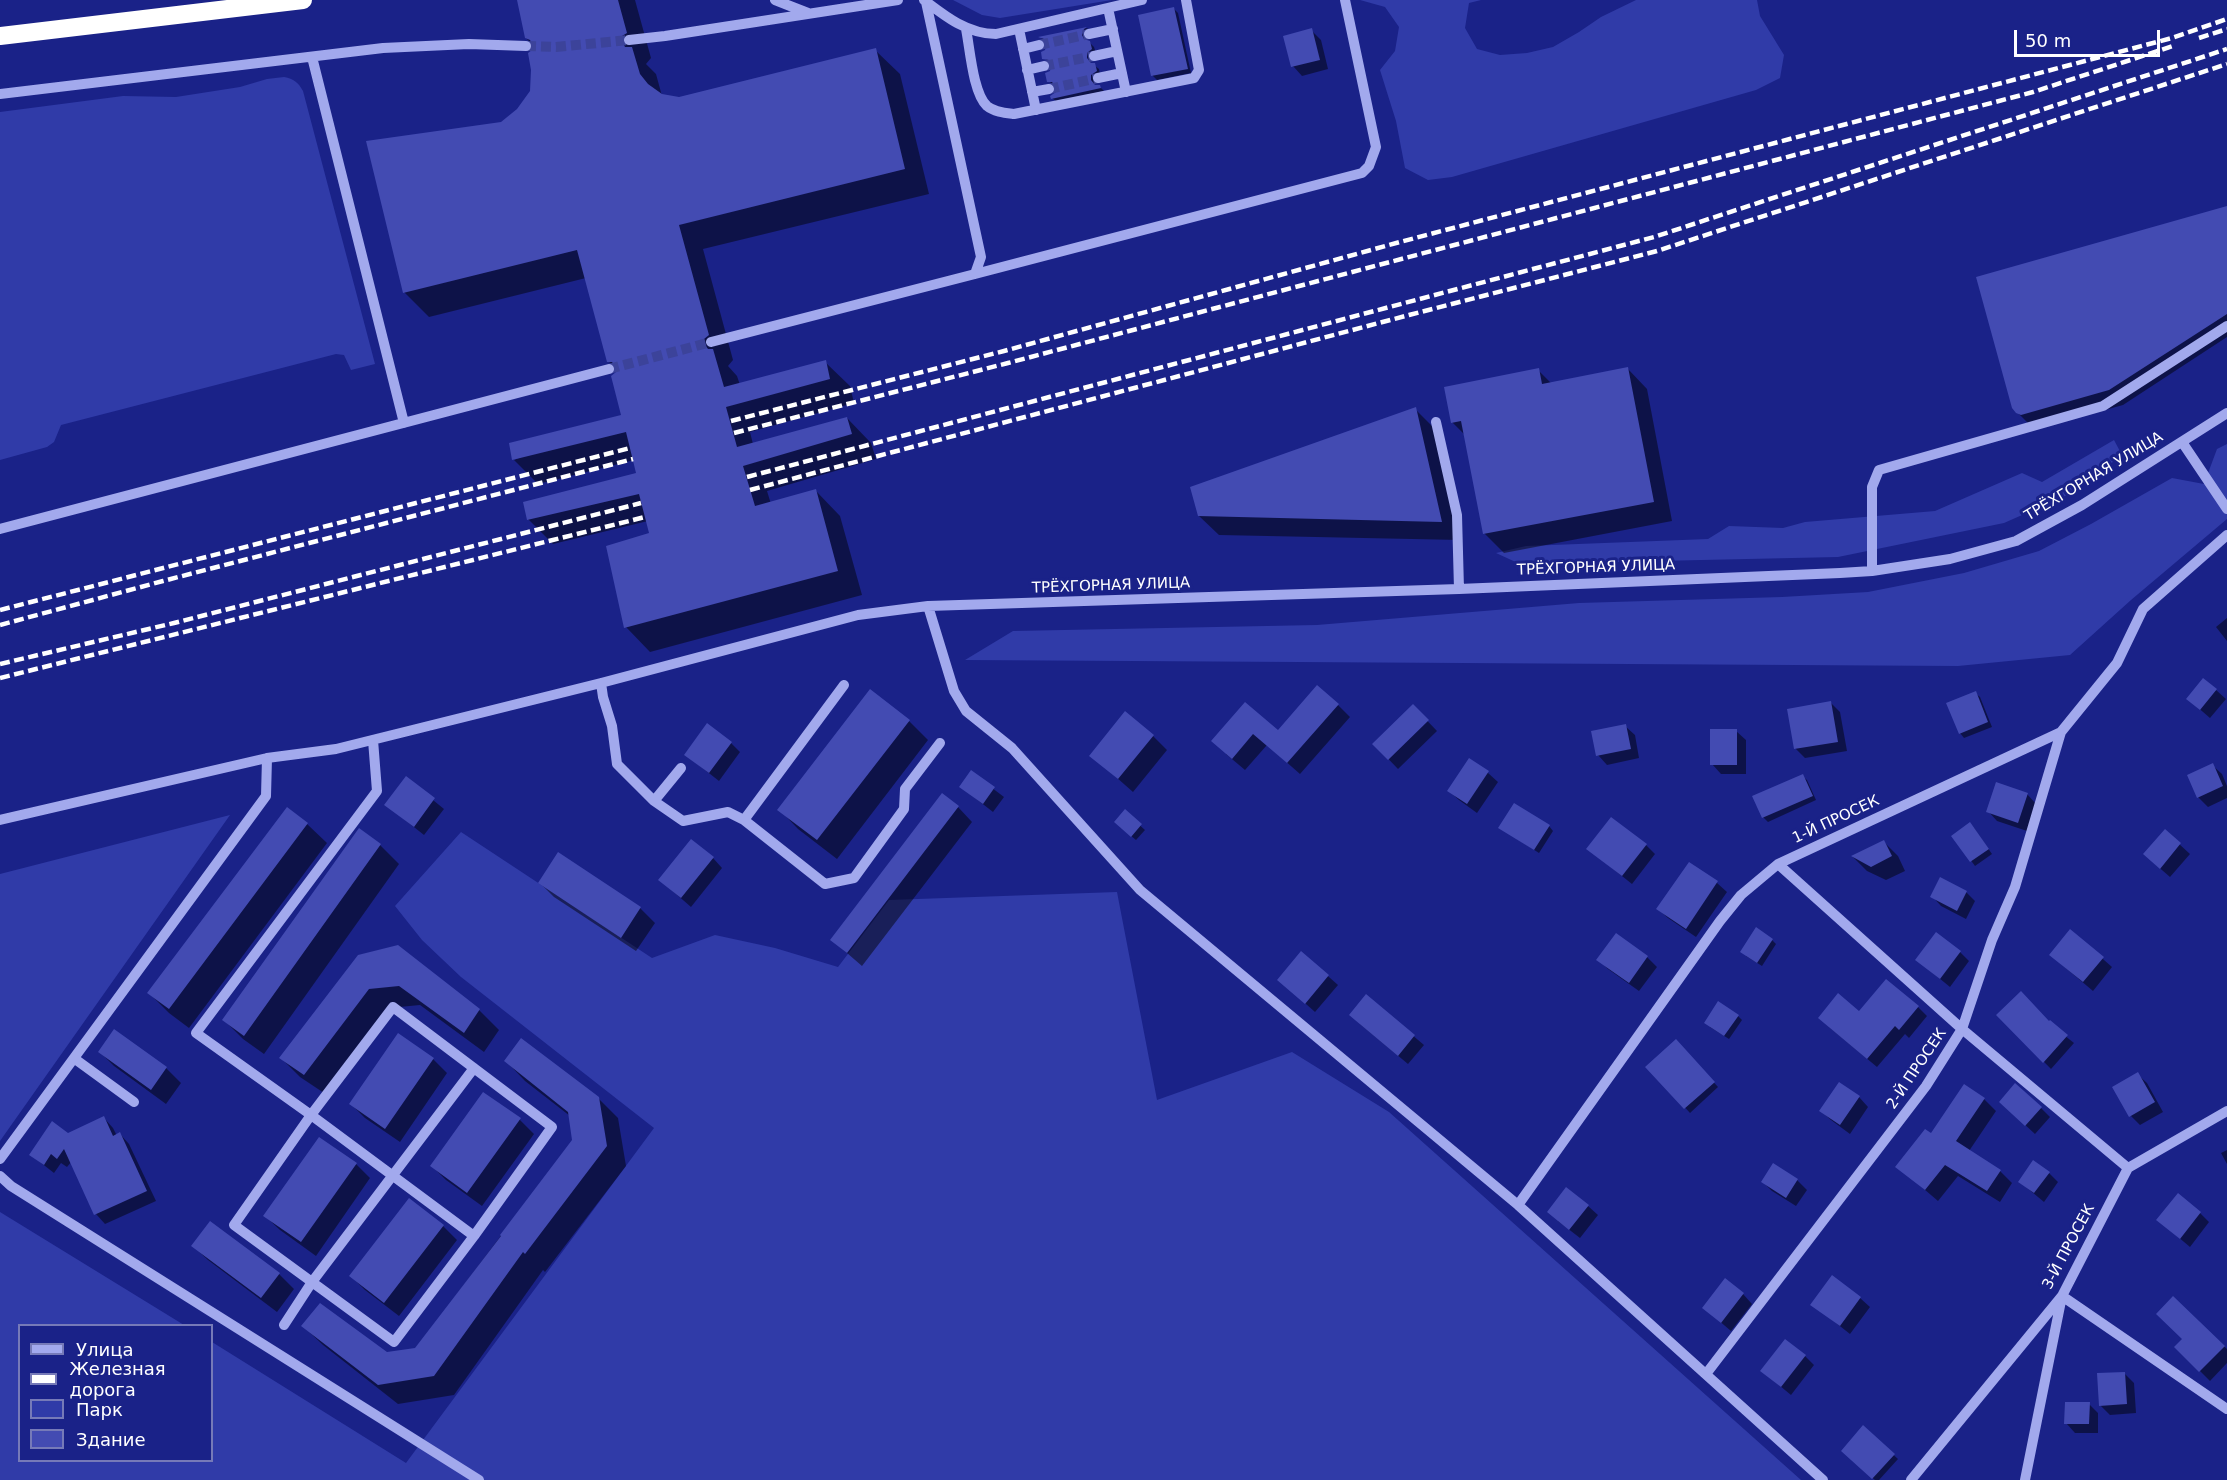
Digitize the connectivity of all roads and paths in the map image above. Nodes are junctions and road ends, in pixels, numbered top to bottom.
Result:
1 (303, 0) edge
2 (775, 0) edge
3 (898, 0) edge
4 (1142, 0) edge
5 (1186, 0) edge
6 (1345, 0) edge
7 (925, 1) edge
8 (1108, 8) junction
9 (809, 14) junction
10 (966, 29) junction
11 (1018, 29) junction
12 (1113, 29) junction
13 (1089, 34) tunnel mouth
14 (0, 36) edge
15 (629, 40) tunnel mouth
16 (1039, 45) tunnel mouth
17 (526, 46) tunnel mouth
18 (1023, 49) junction
19 (1117, 51) junction
20 (1094, 56) tunnel mouth
21 (312, 57) junction
22 (1044, 66) tunnel mouth
23 (1028, 70) junction
24 (1122, 73) junction
25 (1098, 78) tunnel mouth
26 (1049, 89) tunnel mouth
27 (1032, 92) junction
28 (1126, 92) junction
29 (0, 94) edge
30 (1036, 110) junction
31 (975, 274) junction
32 (2227, 326) edge
33 (711, 342) tunnel mouth
34 (609, 369) tunnel mouth
35 (2227, 413) edge
36 (1436, 422) dead end
37 (404, 423) junction
38 (2182, 442) junction
39 (2227, 509) edge
40 (0, 529) edge
41 (2227, 535) edge
42 (1872, 571) junction
43 (1459, 589) junction
44 (928, 606) junction
45 (601, 683) junction
46 (844, 685) dead end
47 (2061, 732) junction
48 (373, 740) junction
49 (940, 743) dead end
50 (267, 758) junction
51 (681, 768) dead end
52 (654, 801) junction
53 (0, 820) edge
54 (744, 820) junction
55 (1778, 864) junction
56 (1962, 1029) junction
57 (75, 1059) junction
58 (474, 1068) junction
59 (134, 1102) dead end
60 (2227, 1111) edge
61 (311, 1115) junction
62 (0, 1159) edge
63 (2128, 1168) junction
64 (0, 1176) edge
65 (393, 1176) junction
66 (1518, 1205) junction
67 (474, 1236) junction
68 (312, 1282) junction
69 (2062, 1296) junction
70 (284, 1325) dead end
71 (1706, 1374) junction
72 (2227, 1410) edge
73 (479, 1480) edge
74 (1823, 1480) edge
75 (1911, 1480) edge
76 (2025, 1480) edge

1 - 14 highway
2 - 9 street
3 - 9 street
4 - 8 street
5 - 28 street
6 - 31 street
7 - 10 street
7 - 31 street
8 - 11 street
8 - 12 street
9 - 15 street
10 - 11 street
10 - 30 street
11 - 18 street
12 - 13 street
12 - 19 street
16 - 18 street
17 - 21 street
18 - 23 street
19 - 20 street
19 - 24 street
21 - 29 street
21 - 37 street
22 - 23 street
23 - 27 street
24 - 25 street
24 - 28 street
26 - 27 street
27 - 30 street
28 - 30 street
31 - 33 street
32 - 42 street
34 - 37 street
35 - 38 street, ТРЁХГОРНАЯ УЛИЦА
36 - 43 street
37 - 40 street
38 - 39 street
38 - 42 street, ТРЁХГОРНАЯ УЛИЦА
41 - 47 street, 1-Й ПРОСЕК
42 - 43 street, ТРЁХГОРНАЯ УЛИЦА
43 - 44 street, ТРЁХГОРНАЯ УЛИЦА
44 - 45 street, ТРЁХГОРНАЯ УЛИЦА
44 - 66 street
45 - 48 street, ТРЁХГОРНАЯ УЛИЦА
45 - 52 street
46 - 54 street
47 - 55 street, 1-Й ПРОСЕК
47 - 56 street, 2-Й ПРОСЕК
48 - 50 street, ТРЁХГОРНАЯ УЛИЦА
48 - 61 street
49 - 54 street
50 - 53 street, ТРЁХГОРНАЯ УЛИЦА
50 - 57 street
51 - 52 street
52 - 54 street
55 - 56 street
55 - 66 street, 1-Й ПРОСЕК
56 - 63 street
56 - 71 street, 2-Й ПРОСЕК
57 - 59 street
57 - 62 street
58 - 61 street
58 - 65 street
58 - 67 street
60 - 63 street
61 - 65 street
61 - 68 street
63 - 69 street, 3-Й ПРОСЕК
64 - 73 street
65 - 67 street
65 - 68 street
66 - 71 street
67 - 68 street
68 - 70 street
69 - 72 street
69 - 75 street, 3-Й ПРОСЕК
69 - 76 street
71 - 74 street

